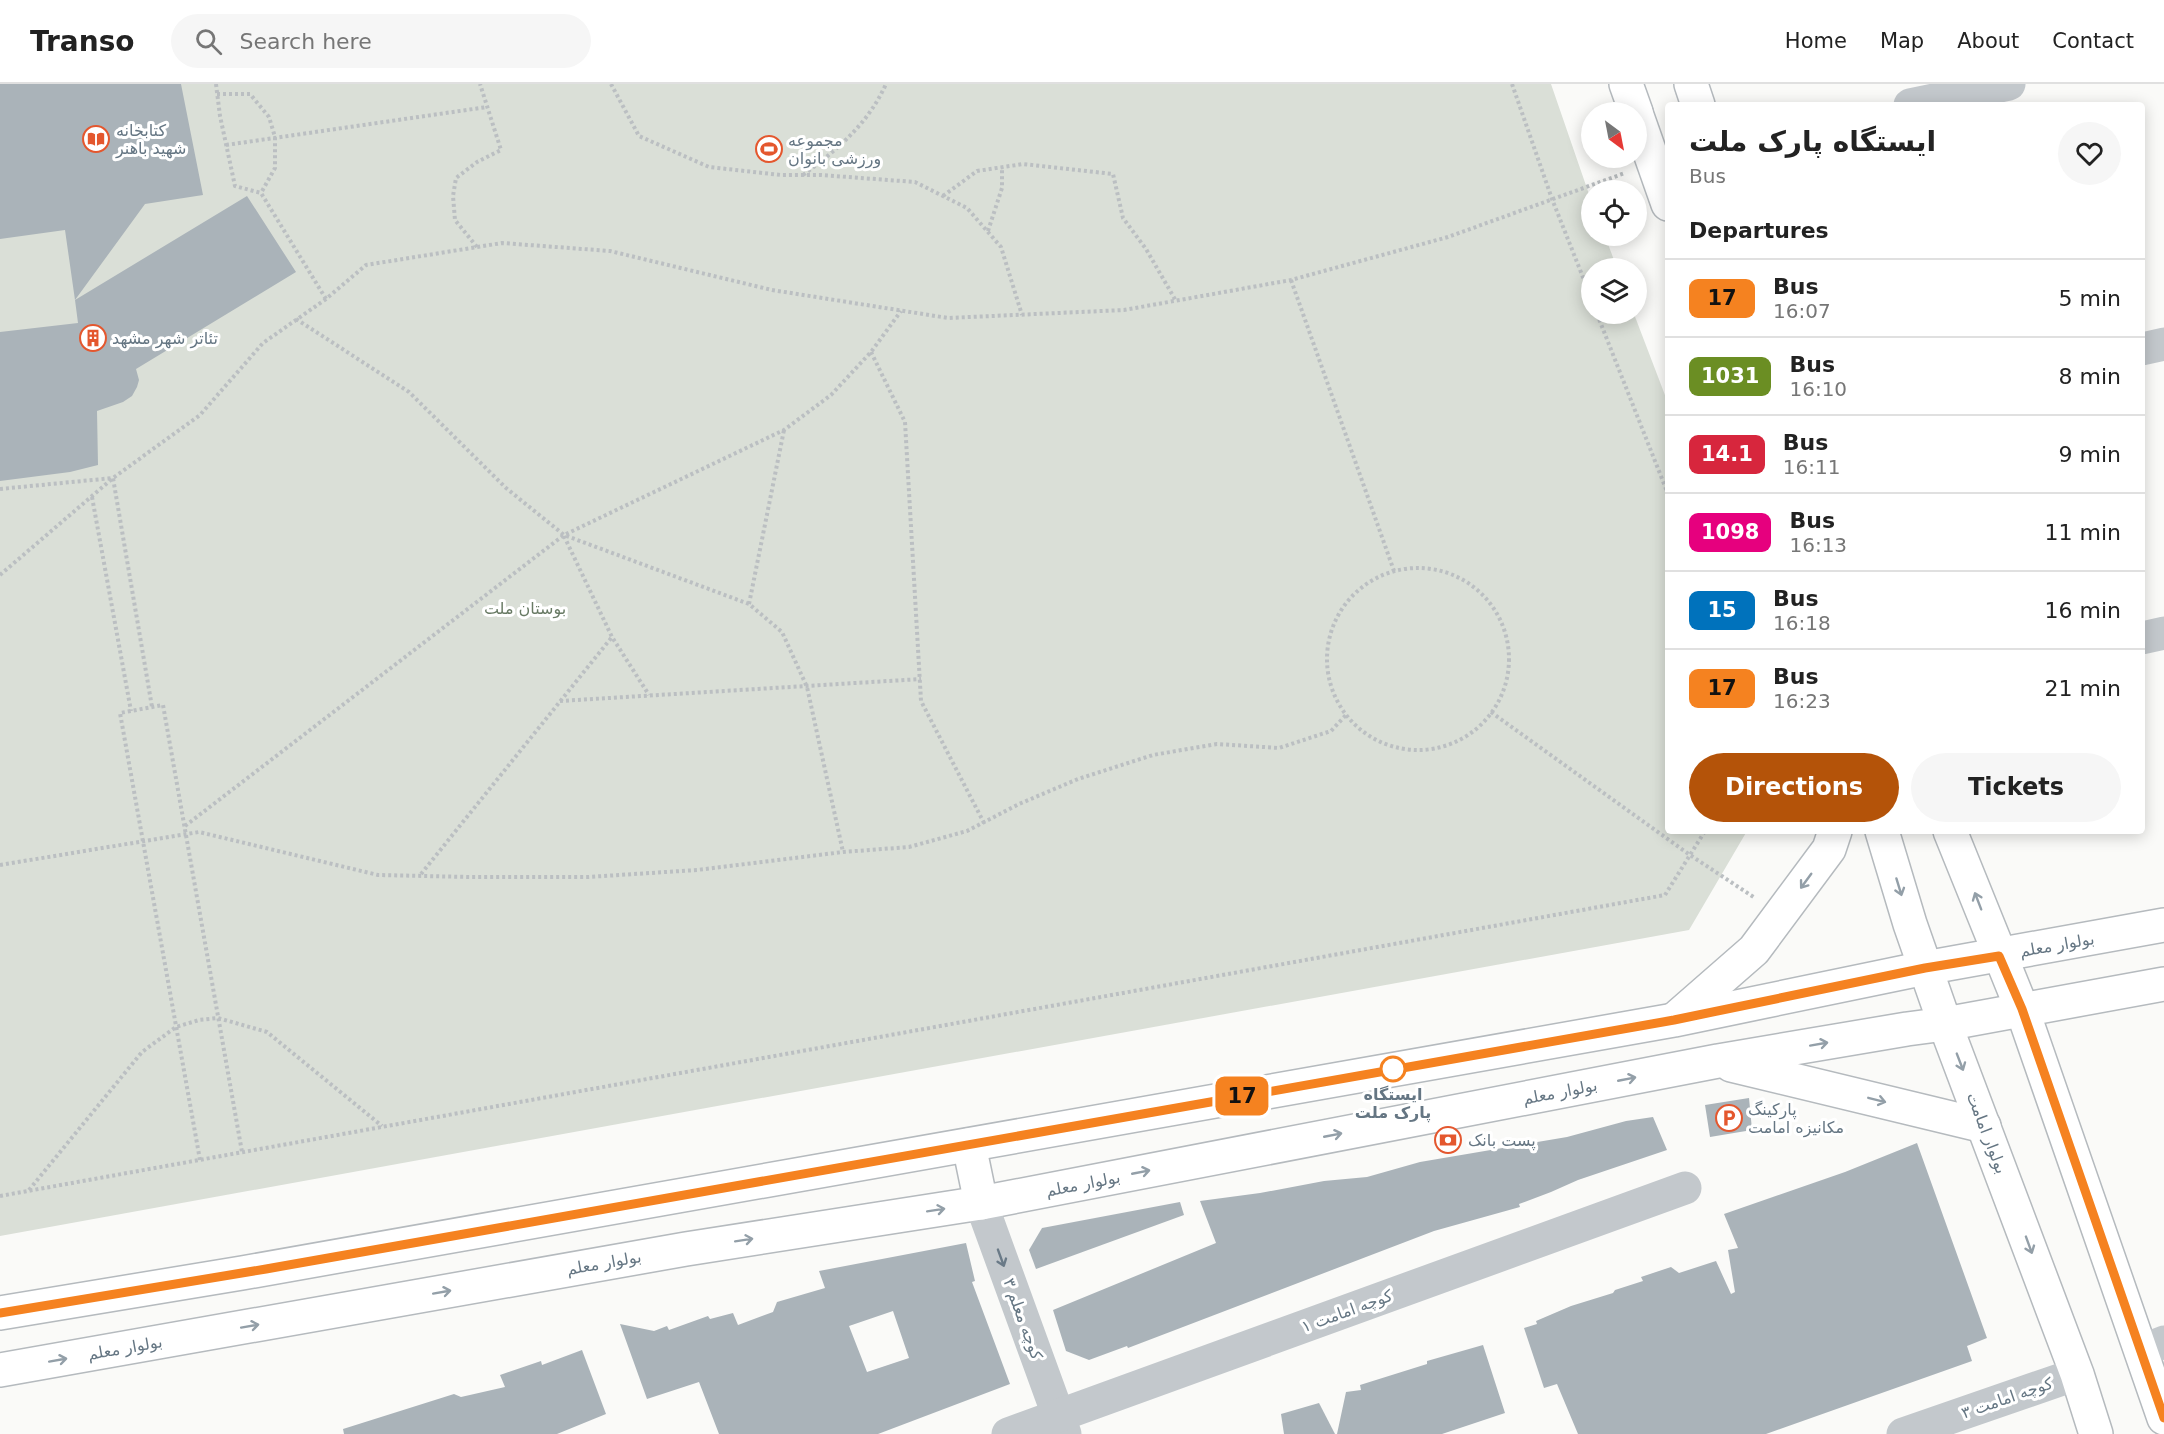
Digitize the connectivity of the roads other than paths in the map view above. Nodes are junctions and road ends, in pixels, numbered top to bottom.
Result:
1 (1626, 84) edge
2 (1691, 84) edge
3 (2009, 84) edge
4 (1632, 102) edge
5 (1697, 102) edge
6 (1924, 102) edge
7 (1647, 144) edge
8 (1665, 195) edge
9 (2164, 344) edge
10 (2145, 348) edge
11 (2164, 633) edge
12 (2145, 637) edge
13 (1833, 834) edge
14 (1883, 834) edge
15 (1951, 834) edge
16 (2164, 925) edge
17 (1999, 956) junction
18 (1925, 968) junction
19 (2164, 984) edge
20 (2022, 1009) junction
21 (1674, 1020) junction
22 (1945, 1024) junction
23 (1718, 1061) junction
24 (1984, 1126) junction
25 (969, 1145) junction
26 (1684, 1188) dead end
27 (981, 1203) junction
28 (0, 1312) edge
29 (2152, 1346) edge
30 (0, 1370) edge
31 (2077, 1374) junction
32 (2164, 1418) edge
33 (1062, 1425) edge
34 (1008, 1434) edge
35 (1903, 1434) edge
36 (2096, 1434) edge

1 - 4 main road
2 - 5 main road
3 - 6 street
7 - 8 main road
9 - 10 street
11 - 12 street
13 -> 21 main road
14 -> 18 main road, بولوار امامت
17 -> 15 main road
16 - 17 main road, بولوار معلم
17 - 18 main road, بولوار معلم
17 - 20 main road
18 - 21 main road, بولوار معلم
18 - 22 main road, بولوار امامت
19 - 20 main road, بولوار معلم
20 - 22 main road, بولوار معلم
20 - 29 main road
21 - 25 main road, بولوار معلم
23 -> 22 main road, بولوار معلم
22 -> 24 main road, بولوار امامت
23 -> 24 main road
27 -> 23 main road, بولوار معلم
24 -> 31 main road, بولوار امامت
25 - 27 main road
25 - 28 main road, بولوار معلم
26 - 33 street, کوچه امامت ۱
30 -> 27 main road, بولوار معلم
27 -> 33 street, کوچه معلم ۳
29 - 32 main road
31 - 35 street, کوچه امامت ۳
31 - 36 main road, بولوار امامت
33 - 34 street, کوچه امامت ۱

